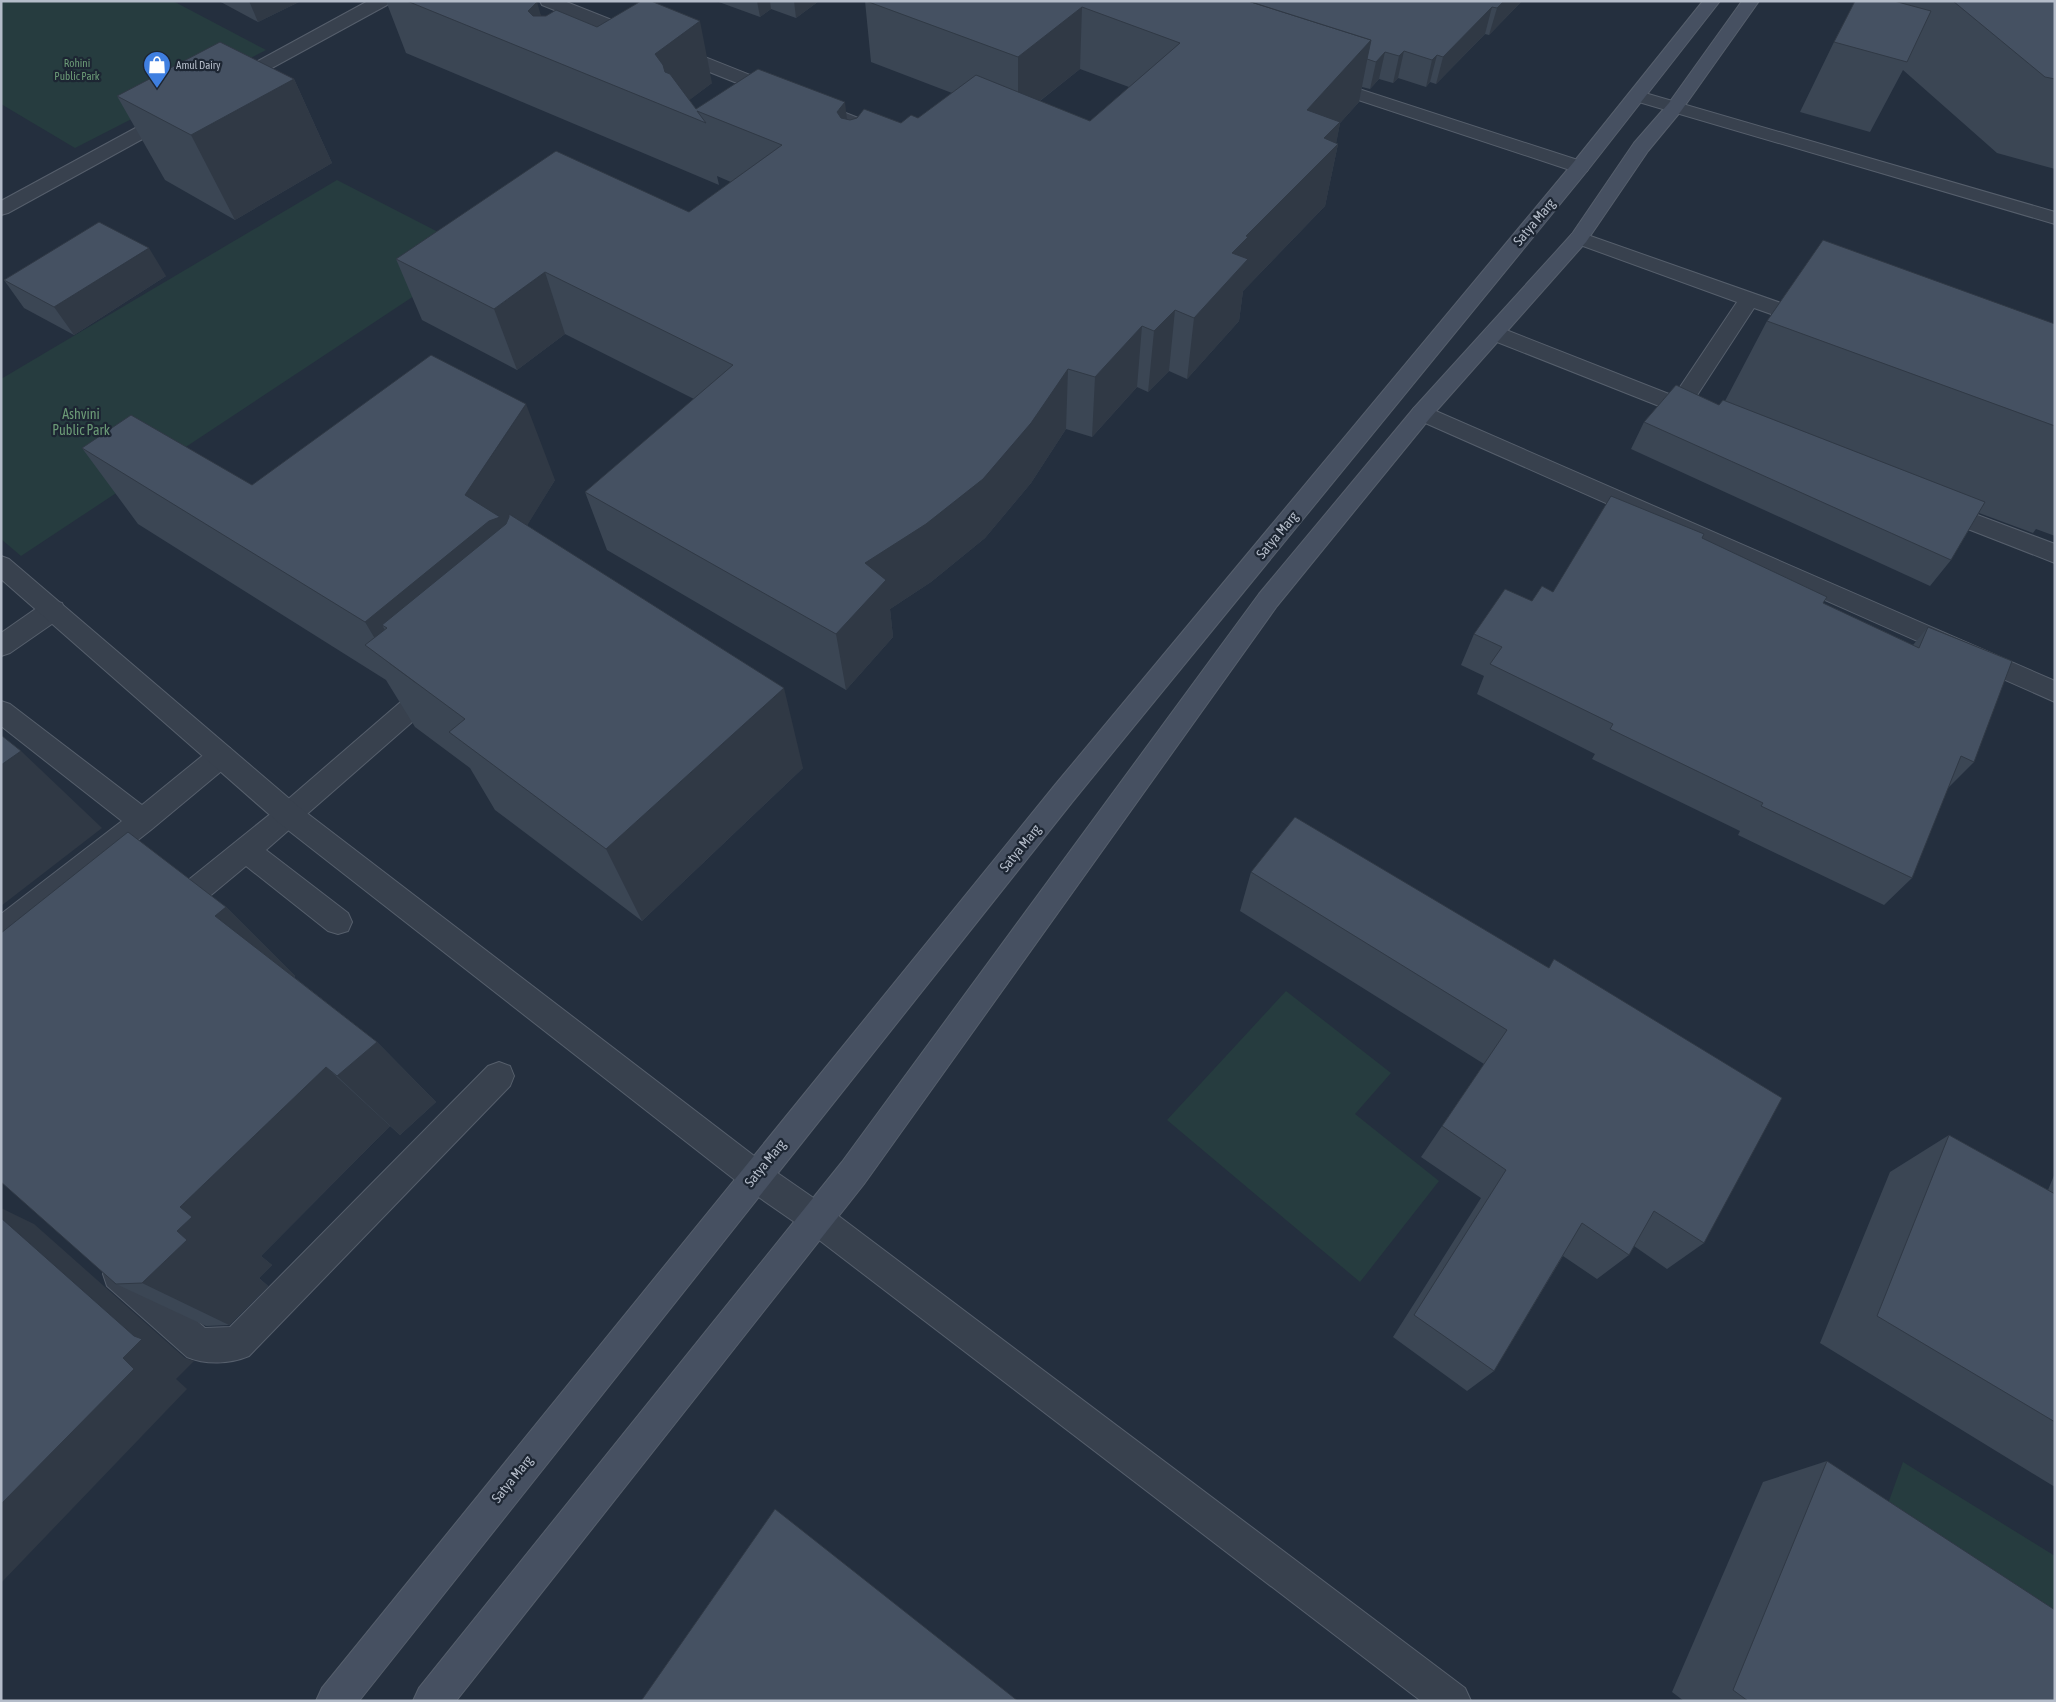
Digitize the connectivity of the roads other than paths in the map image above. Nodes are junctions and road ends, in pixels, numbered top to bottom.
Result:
1 (381, 1) edge
2 (548, 1) edge
3 (1712, 1) edge
4 (1751, 1) edge
5 (624, 31) junction
6 (607, 42) edge
7 (1306, 76) edge
8 (218, 90) edge
9 (1638, 96) junction
10 (1675, 107) junction
11 (183, 109) edge
12 (874, 151) edge
13 (1580, 167) junction
14 (1, 209) edge
15 (2055, 218) edge
16 (1579, 238) junction
17 (1749, 298) junction
18 (1833, 329) edge
19 (1494, 333) junction
20 (1679, 406) junction
21 (1422, 413) junction
22 (1716, 420) edge
23 (1917, 500) edge
24 (2055, 554) edge
25 (1, 565) edge
26 (53, 610) junction
27 (1, 646) edge
28 (452, 673) edge
29 (2055, 692) edge
30 (1, 711) edge
31 (221, 756) junction
32 (289, 815) junction
33 (142, 821) junction
34 (245, 850) junction
35 (338, 922) dead end
36 (149, 930) edge
37 (1, 932) edge
38 (499, 1076) dead end
39 (755, 1176) junction
40 (817, 1219) junction
41 (97, 1254) edge
42 (335, 1701) edge
43 (432, 1701) edge
44 (1452, 1701) edge

1 - 8 street
2 - 5 street
3 - 9 main road, Satya Marg
4 - 10 main road
5 - 6 street
5 - 12 street
7 - 13 street
9 - 10 street
9 - 13 main road, Satya Marg
10 - 15 street
10 - 16 main road
11 - 14 street
13 - 39 main road, Satya Marg
16 - 17 street
16 - 19 main road
17 - 18 street
17 - 20 street
19 - 20 street
19 - 21 main road
20 - 22 street
21 - 29 street
21 - 40 main road
23 - 24 street
25 - 26 street
26 - 27 street
26 - 31 street
28 - 32 street
30 - 33 street
31 - 32 street
31 - 33 street
32 - 34 street
32 - 39 street
33 - 37 street
34 - 35 street
34 - 36 street
38 - 41 street
39 - 40 street
39 - 42 main road, Satya Marg
40 - 43 main road
40 - 44 street

